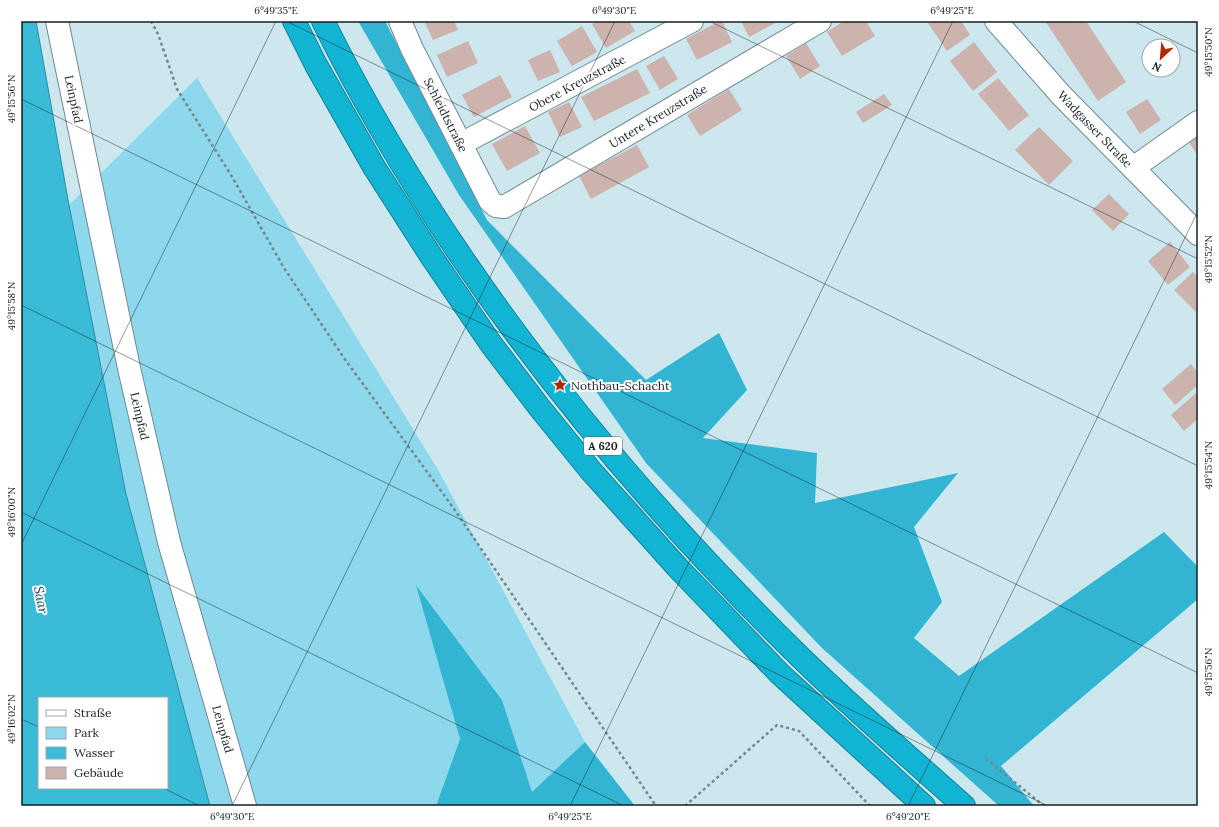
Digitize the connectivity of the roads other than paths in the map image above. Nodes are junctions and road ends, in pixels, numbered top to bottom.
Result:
1 (57, 21) edge
2 (294, 21) edge
3 (322, 21) edge
4 (400, 21) edge
5 (692, 21) edge
6 (820, 21) edge
7 (996, 21) edge
8 (1198, 122) edge
9 (461, 144) junction
10 (1133, 168) junction
11 (496, 206) joint
12 (1198, 234) edge
13 (245, 806) edge
14 (924, 806) edge
15 (964, 806) edge

1 - 13 street, Leinpfad
2 - 14 highway, A 620
3 - 15 highway, A 620
4 - 9 street, Schleidtstraße
5 - 9 street, Obere Kreuzstraße
6 - 11 street, Untere Kreuzstraße
7 - 10 street, Wadgasser Straße
8 - 10 street
9 - 11 street, Schleidtstraße
10 - 12 street, Wadgasser Straße

